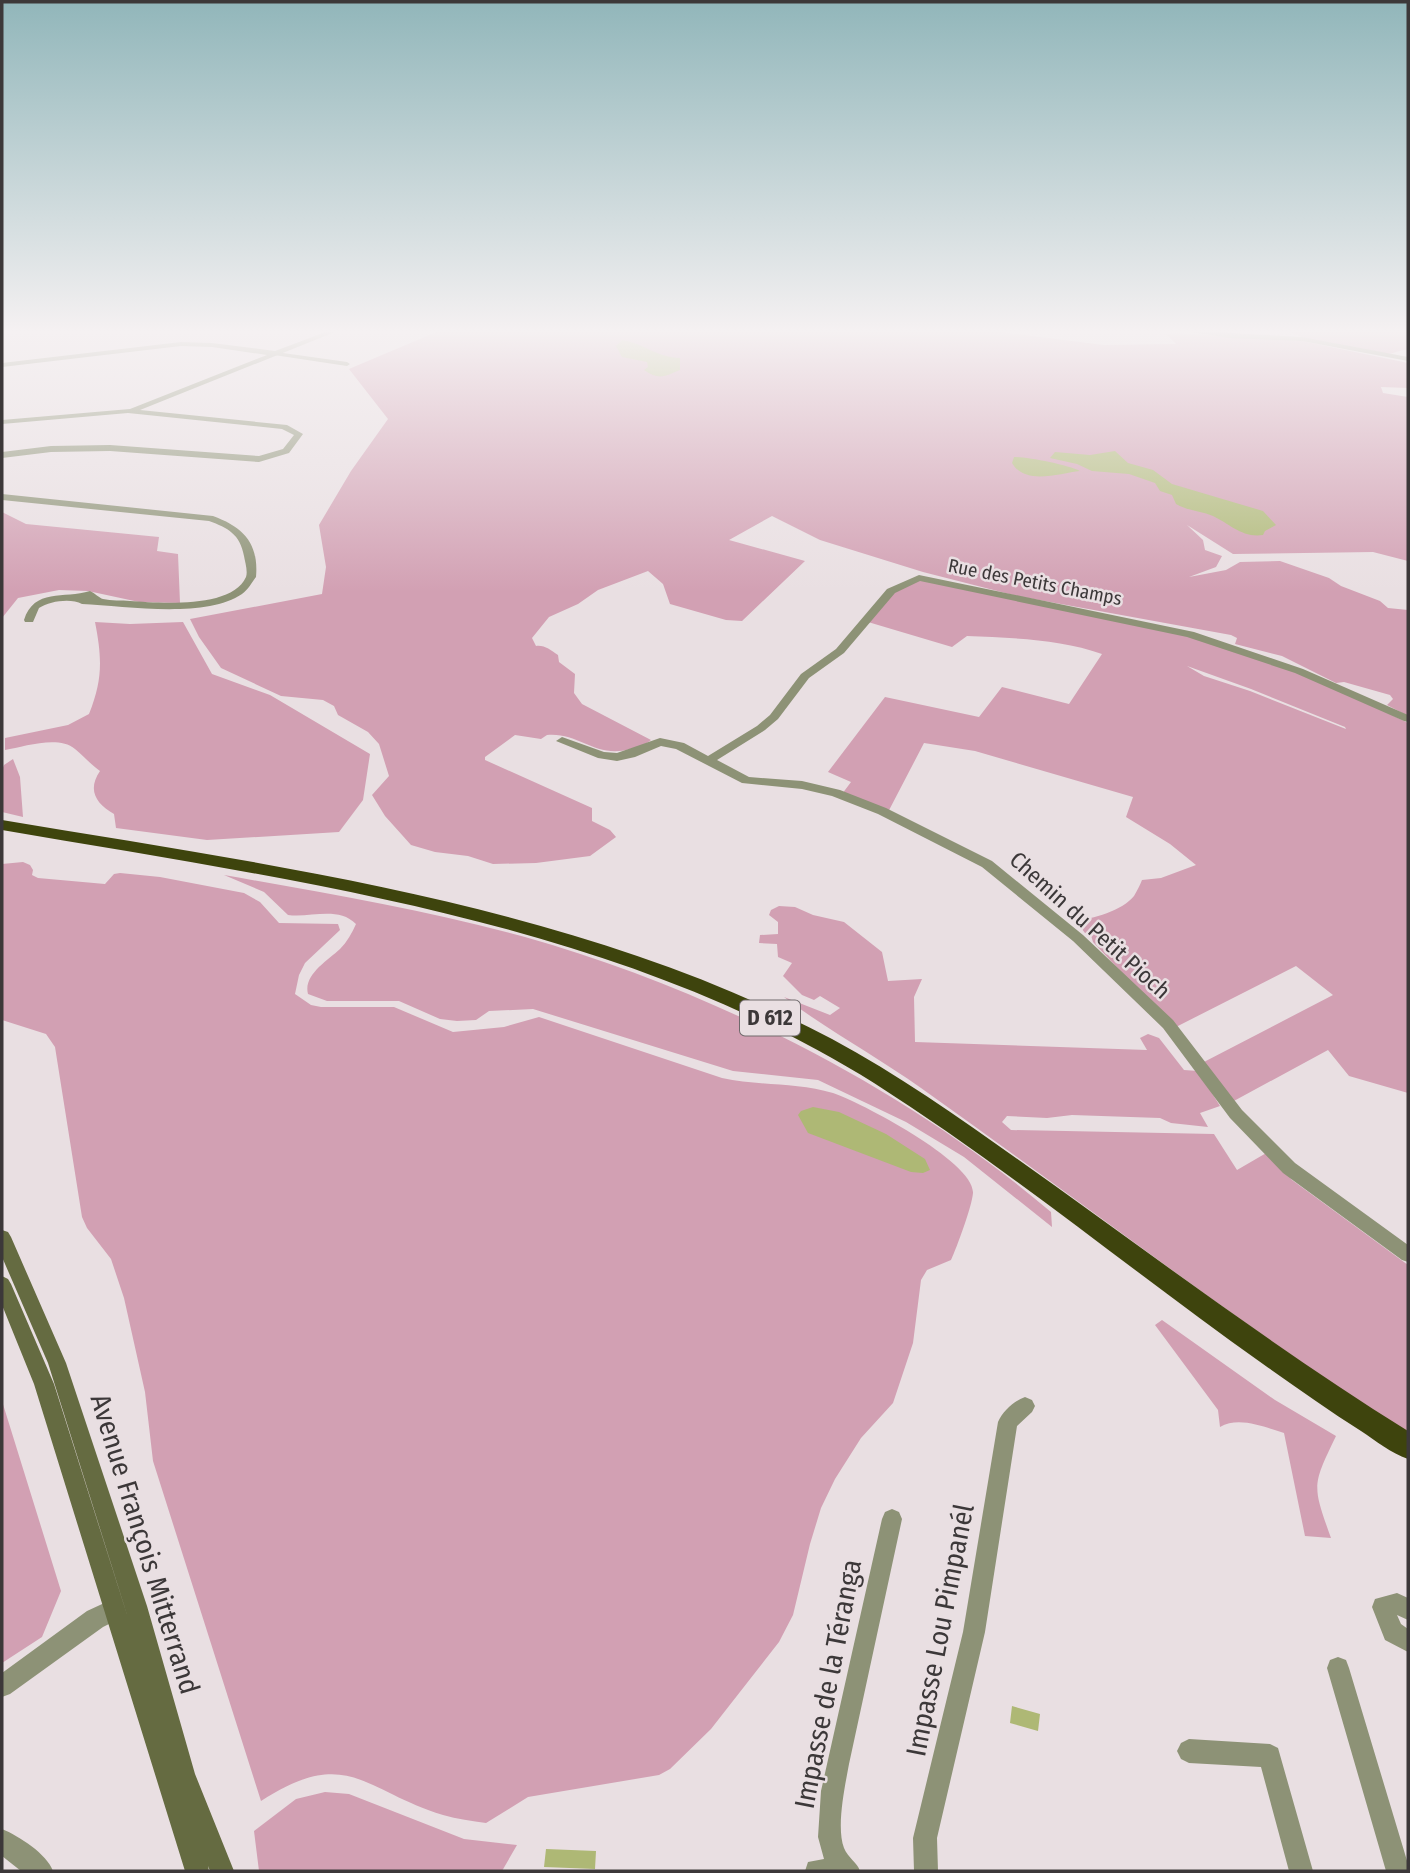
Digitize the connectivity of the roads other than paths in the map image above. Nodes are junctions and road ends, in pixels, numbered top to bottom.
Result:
1 (55, 417) edge
2 (190, 417) edge
3 (2, 422) edge
4 (2, 455) edge
5 (2, 497) edge
6 (29, 620) dead end
7 (1408, 719) edge
8 (562, 741) dead end
9 (709, 760) junction
10 (2, 827) edge
11 (2, 1237) edge
12 (1408, 1255) edge
13 (2, 1284) edge
14 (1025, 1406) dead end
15 (1408, 1446) edge
16 (892, 1519) dead end
17 (1408, 1609) edge
18 (113, 1610) junction
19 (1408, 1641) edge
20 (1338, 1668) dead end
21 (2, 1686) edge
22 (1189, 1751) dead end
23 (2, 1841) edge
24 (847, 1870) edge
25 (41, 1871) edge
26 (197, 1871) edge
27 (222, 1871) edge
28 (817, 1871) edge
29 (926, 1871) edge
30 (1301, 1871) edge
31 (1398, 1871) edge

1 - 3 street
2 - 4 street
5 - 6 street
7 - 9 street, Rue des Petits Champs
8 - 9 street, Chemin du Petit Pioch
9 - 12 street, Chemin du Petit Pioch
10 - 15 highway, D 612
11 - 27 main road, Avenue François Mitterrand
13 - 18 main road, Avenue François Mitterrand
14 - 29 street, Impasse Lou Pimpanél
16 - 24 street, Impasse de la Téranga
17 - 19 street
18 - 21 street
18 - 26 main road, Avenue François Mitterrand
20 - 31 street
22 - 30 street
23 - 25 street
24 - 28 street, Impasse de la Téranga

